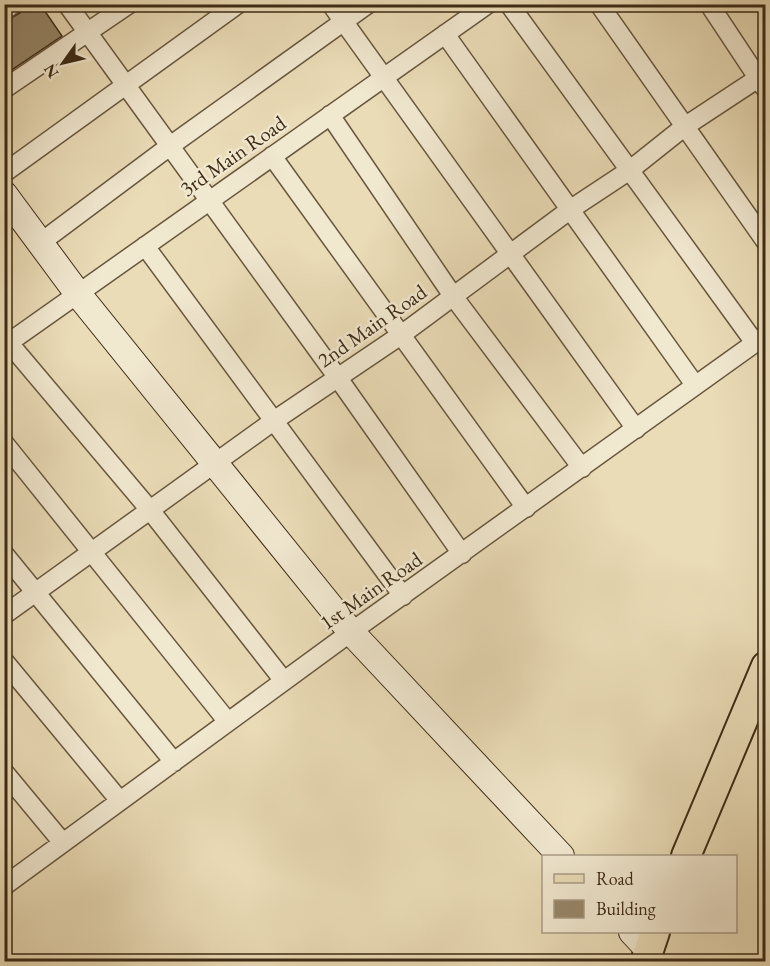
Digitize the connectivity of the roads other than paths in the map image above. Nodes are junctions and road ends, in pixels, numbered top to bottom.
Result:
1 (13, 4) edge
2 (66, 4) edge
3 (129, 4) edge
4 (238, 4) edge
5 (331, 4) edge
6 (368, 4) edge
7 (488, 4) edge
8 (509, 4) edge
9 (599, 4) edge
10 (709, 4) edge
11 (4, 11) edge
12 (344, 22) junction
13 (88, 33) junction
14 (445, 34) junction
15 (384, 77) junction
16 (763, 80) edge
17 (126, 86) junction
18 (4, 89) edge
19 (330, 115) junction
20 (684, 127) junction
21 (170, 146) junction
22 (272, 156) junction
23 (630, 170) junction
24 (4, 173) edge
25 (4, 194) edge
26 (209, 200) junction
27 (571, 209) junction
28 (765, 242) edge
29 (40, 243) junction
30 (145, 246) junction
31 (510, 256) junction
32 (78, 294) junction
33 (453, 296) junction
34 (401, 335) junction
35 (760, 339) edge
36 (7, 344) edge
37 (338, 378) junction
38 (695, 385) junction
39 (275, 420) junction
40 (636, 429) junction
41 (4, 443) edge
42 (215, 464) junction
43 (582, 468) junction
44 (526, 508) junction
45 (150, 510) junction
46 (92, 552) junction
47 (4, 554) edge
48 (462, 554) junction
49 (36, 592) junction
50 (403, 596) junction
51 (4, 615) edge
52 (351, 632) junction
53 (4, 661) edge
54 (765, 666) edge
55 (284, 681) junction
56 (228, 722) junction
57 (174, 762) junction
58 (4, 772) edge
59 (120, 801) junction
60 (63, 843) junction
61 (560, 855) edge
62 (686, 855) edge
63 (5, 884) edge

1 - 11 street
2 - 13 street
3 - 13 street
4 - 17 street
5 - 12 street
6 - 12 street
7 - 14 street, 3rd Main Road
8 - 23 street
9 - 20 street
10 - 16 street
12 - 15 street
12 - 21 street
13 - 17 street
13 - 18 street
14 - 15 street, 3rd Main Road
14 - 27 street
15 - 19 street, 3rd Main Road
15 - 31 street
16 - 20 street, 2nd Main Road
17 - 21 street
17 - 24 street
19 - 22 street, 3rd Main Road
19 - 33 street
20 - 23 street, 2nd Main Road
20 - 28 street
21 - 26 street
21 - 29 street
22 - 26 street, 3rd Main Road
22 - 34 street
23 - 27 street, 2nd Main Road
23 - 35 street
25 - 29 street
26 - 30 street, 3rd Main Road
26 - 37 street
27 - 31 street, 2nd Main Road
27 - 38 street
29 - 32 street
30 - 32 street, 3rd Main Road
30 - 39 street
31 - 33 street, 2nd Main Road
31 - 40 street
32 - 36 street, 3rd Main Road
32 - 42 street
33 - 34 street, 2nd Main Road
33 - 43 street
34 - 37 street, 2nd Main Road
34 - 44 street
35 - 38 street, 1st Main Road
36 - 45 street
37 - 39 street, 2nd Main Road
37 - 48 street
38 - 40 street, 1st Main Road
39 - 42 street, 2nd Main Road
39 - 50 street
40 - 43 street, 1st Main Road
41 - 46 street
42 - 45 street, 2nd Main Road
42 - 52 street
43 - 44 street, 1st Main Road
44 - 48 street, 1st Main Road
45 - 46 street, 2nd Main Road
45 - 55 street
46 - 49 street, 2nd Main Road
46 - 56 street
47 - 49 street
48 - 50 street, 1st Main Road
49 - 51 street, 2nd Main Road
49 - 57 street
50 - 52 street, 1st Main Road
52 - 55 street, 1st Main Road
52 - 61 street
53 - 59 street
54 - 62 main road
55 - 56 street, 1st Main Road
56 - 57 street, 1st Main Road
57 - 59 street, 1st Main Road
58 - 60 street
59 - 60 street, 1st Main Road
60 - 63 street, 1st Main Road

